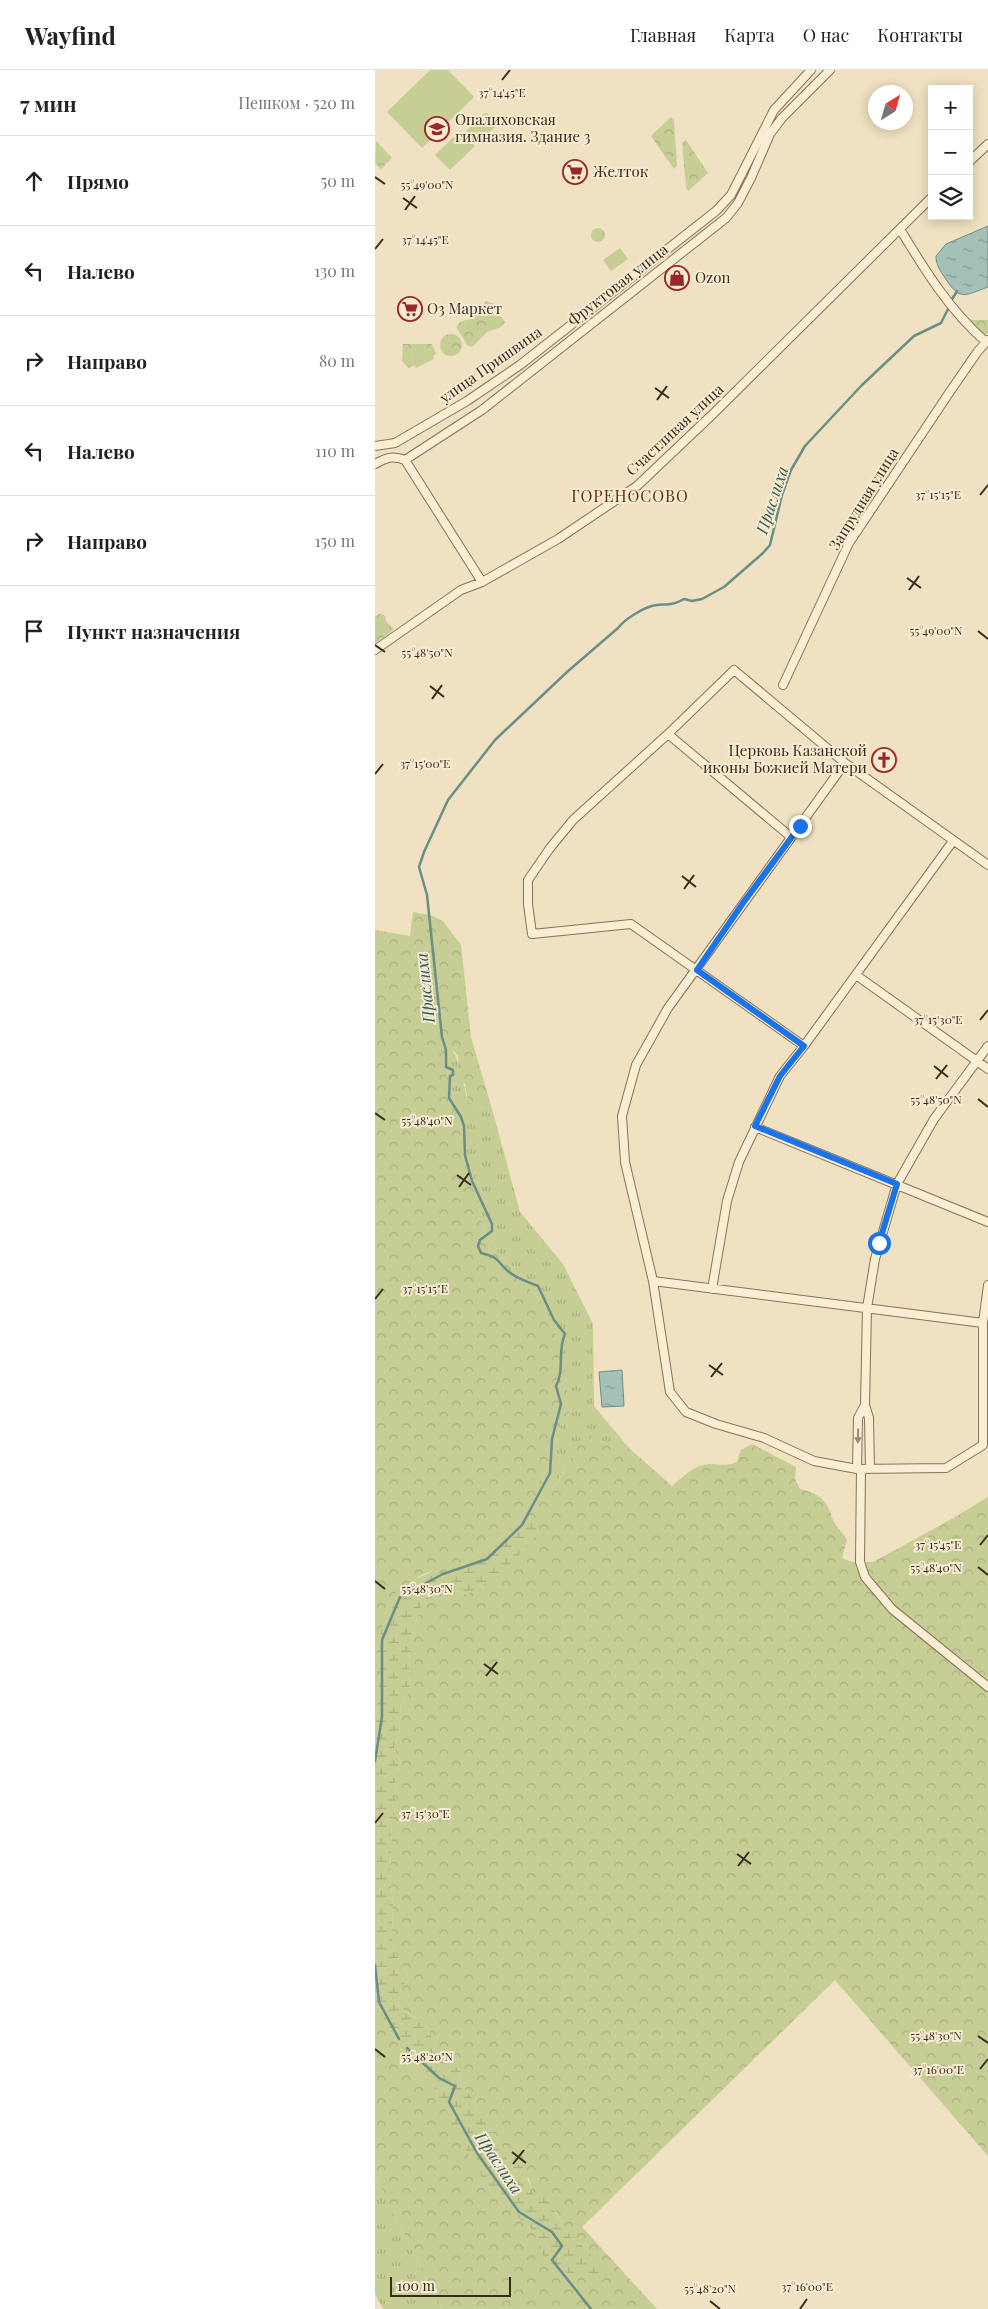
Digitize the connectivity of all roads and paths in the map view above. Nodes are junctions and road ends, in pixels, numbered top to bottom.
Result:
1 (811, 70) edge
2 (829, 70) edge
3 (988, 144) edge
4 (973, 158) edge
5 (928, 201) edge
6 (900, 229) junction
7 (987, 341) edge
8 (375, 446) edge
9 (405, 460) junction
10 (375, 464) edge
11 (482, 582) junction
12 (375, 650) edge
13 (783, 685) dead end
14 (668, 734) junction
15 (845, 763) junction
16 (791, 837) junction
17 (953, 841) junction
18 (988, 866) edge
19 (697, 970) junction
20 (856, 975) junction
21 (804, 1046) junction
22 (988, 1046) edge
23 (977, 1061) junction
24 (988, 1069) edge
25 (755, 1126) junction
26 (897, 1184) junction
27 (988, 1222) edge
28 (653, 1281) junction
29 (988, 1285) edge
30 (712, 1288) junction
31 (867, 1308) junction
32 (983, 1323) junction
33 (865, 1406) junction
34 (859, 1469) junction
35 (870, 1469) junction
36 (988, 1687) edge

1 - 8 street, улица Пришвина
2 - 9 street, Фруктовая улица
3 - 4 street
5 - 6 street, Счастливая улица
6 - 7 street
6 - 11 street, Счастливая улица
7 - 13 street, Запрудная улица
9 - 10 street
9 - 11 street
11 - 12 street, Счастливая улица
14 - 15 street
14 - 16 street
14 - 19 street
15 - 16 street
15 - 17 street
16 - 19 street
17 - 18 street
17 - 20 street
19 - 21 street
19 - 28 street
20 - 21 street
20 - 23 street
21 - 25 street
22 - 23 street
23 - 24 street
23 - 26 street
25 - 26 street
25 - 30 street
26 - 27 street
26 - 31 street
28 - 30 street
28 - 34 street
29 - 32 street
30 - 31 street
31 - 32 street
31 - 33 street
32 - 35 street
33 -> 34 street
33 - 35 street
34 - 35 street
34 - 36 street

